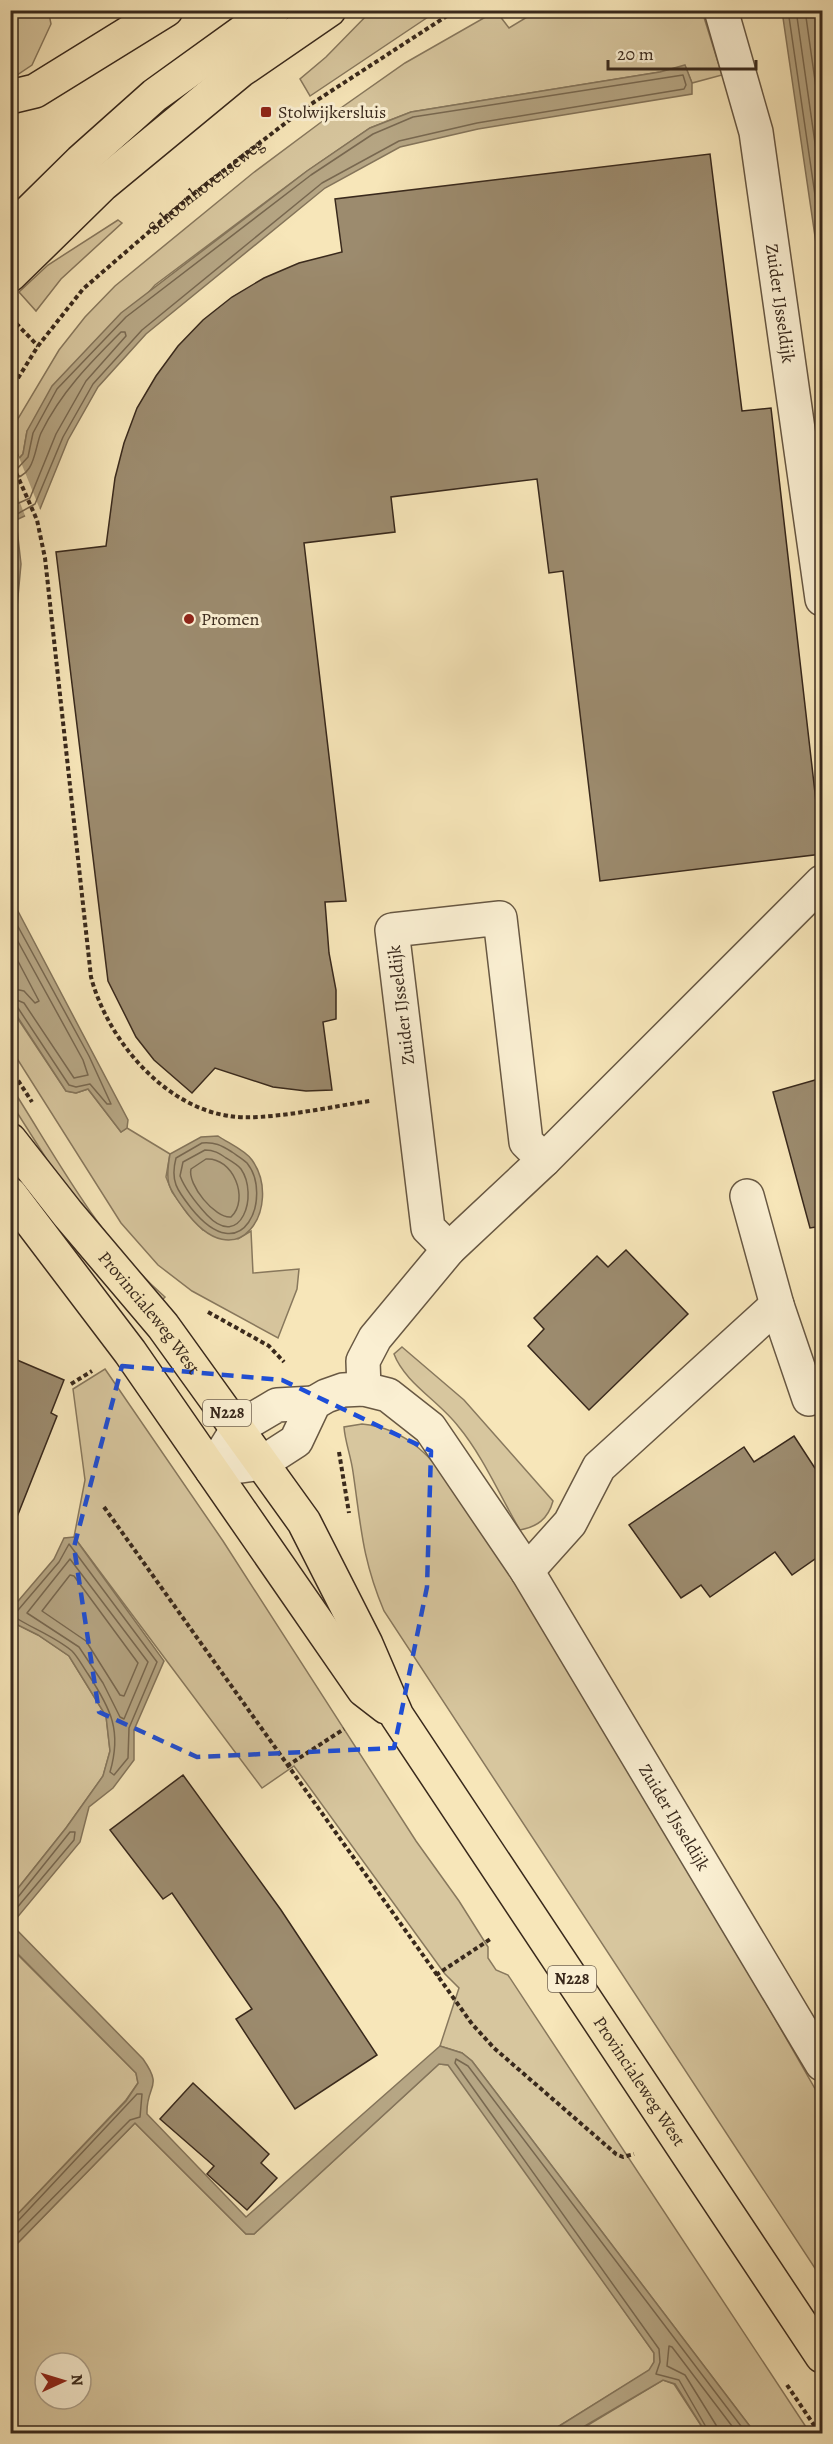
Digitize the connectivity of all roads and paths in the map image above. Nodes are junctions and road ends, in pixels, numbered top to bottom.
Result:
1 (273, 10) edge
2 (329, 10) edge
3 (456, 10) edge
4 (721, 10) edge
5 (158, 14) edge
6 (23, 94) edge
7 (10, 120) edge
8 (10, 231) edge
9 (10, 275) edge
10 (10, 318) edge
11 (38, 346) junction
12 (10, 391) edge
13 (10, 459) edge
14 (822, 599) edge
15 (822, 882) edge
16 (412, 1095) junction
17 (10, 1140) edge
18 (544, 1160) junction
19 (10, 1194) edge
20 (747, 1196) dead end
21 (449, 1249) junction
22 (777, 1305) junction
23 (364, 1389) junction
24 (808, 1399) dead end
25 (315, 1403) junction
26 (238, 1428) junction
27 (262, 1463) junction
28 (212, 1470) junction
29 (104, 1507) dead end
30 (527, 1571) junction
31 (397, 1716) junction
32 (353, 1723) dead end
33 (287, 1766) junction
34 (493, 1937) dead end
35 (436, 1975) junction
36 (822, 2064) edge
37 (634, 2154) dead end
38 (822, 2356) edge

1 - 8 main road
2 - 9 main road
3 - 11 path, Schoonhovenseweg
4 - 14 street, Zuider IJsseldijk
5 - 6 main road
6 - 7 main road
10 - 11 path
11 - 12 path, Schoonhovenseweg
13 - 16 path
15 - 18 street
16 - 18 street, Zuider IJsseldijk
16 - 21 street, Zuider IJsseldijk
17 - 26 main road, Provincialeweg West / N228
18 - 21 street
19 - 28 main road, Provincialeweg West / N228
20 - 22 street
21 - 23 street
22 - 24 street
22 - 30 street
23 - 25 street, Zuider IJsseldijk
23 - 30 street, Zuider IJsseldijk
25 - 26 street, Zuider IJsseldijk
25 - 27 street
26 - 27 main road, Provincialeweg West / N228
26 - 28 street, Zuider IJsseldijk
27 - 28 street
27 - 31 main road, Provincialeweg West / N228
28 - 31 main road, Provincialeweg West / N228
29 - 33 path
30 - 36 street, Zuider IJsseldijk
31 - 38 main road, Provincialeweg West / N228
32 - 33 path
33 - 35 path
34 - 35 path
35 - 37 path

